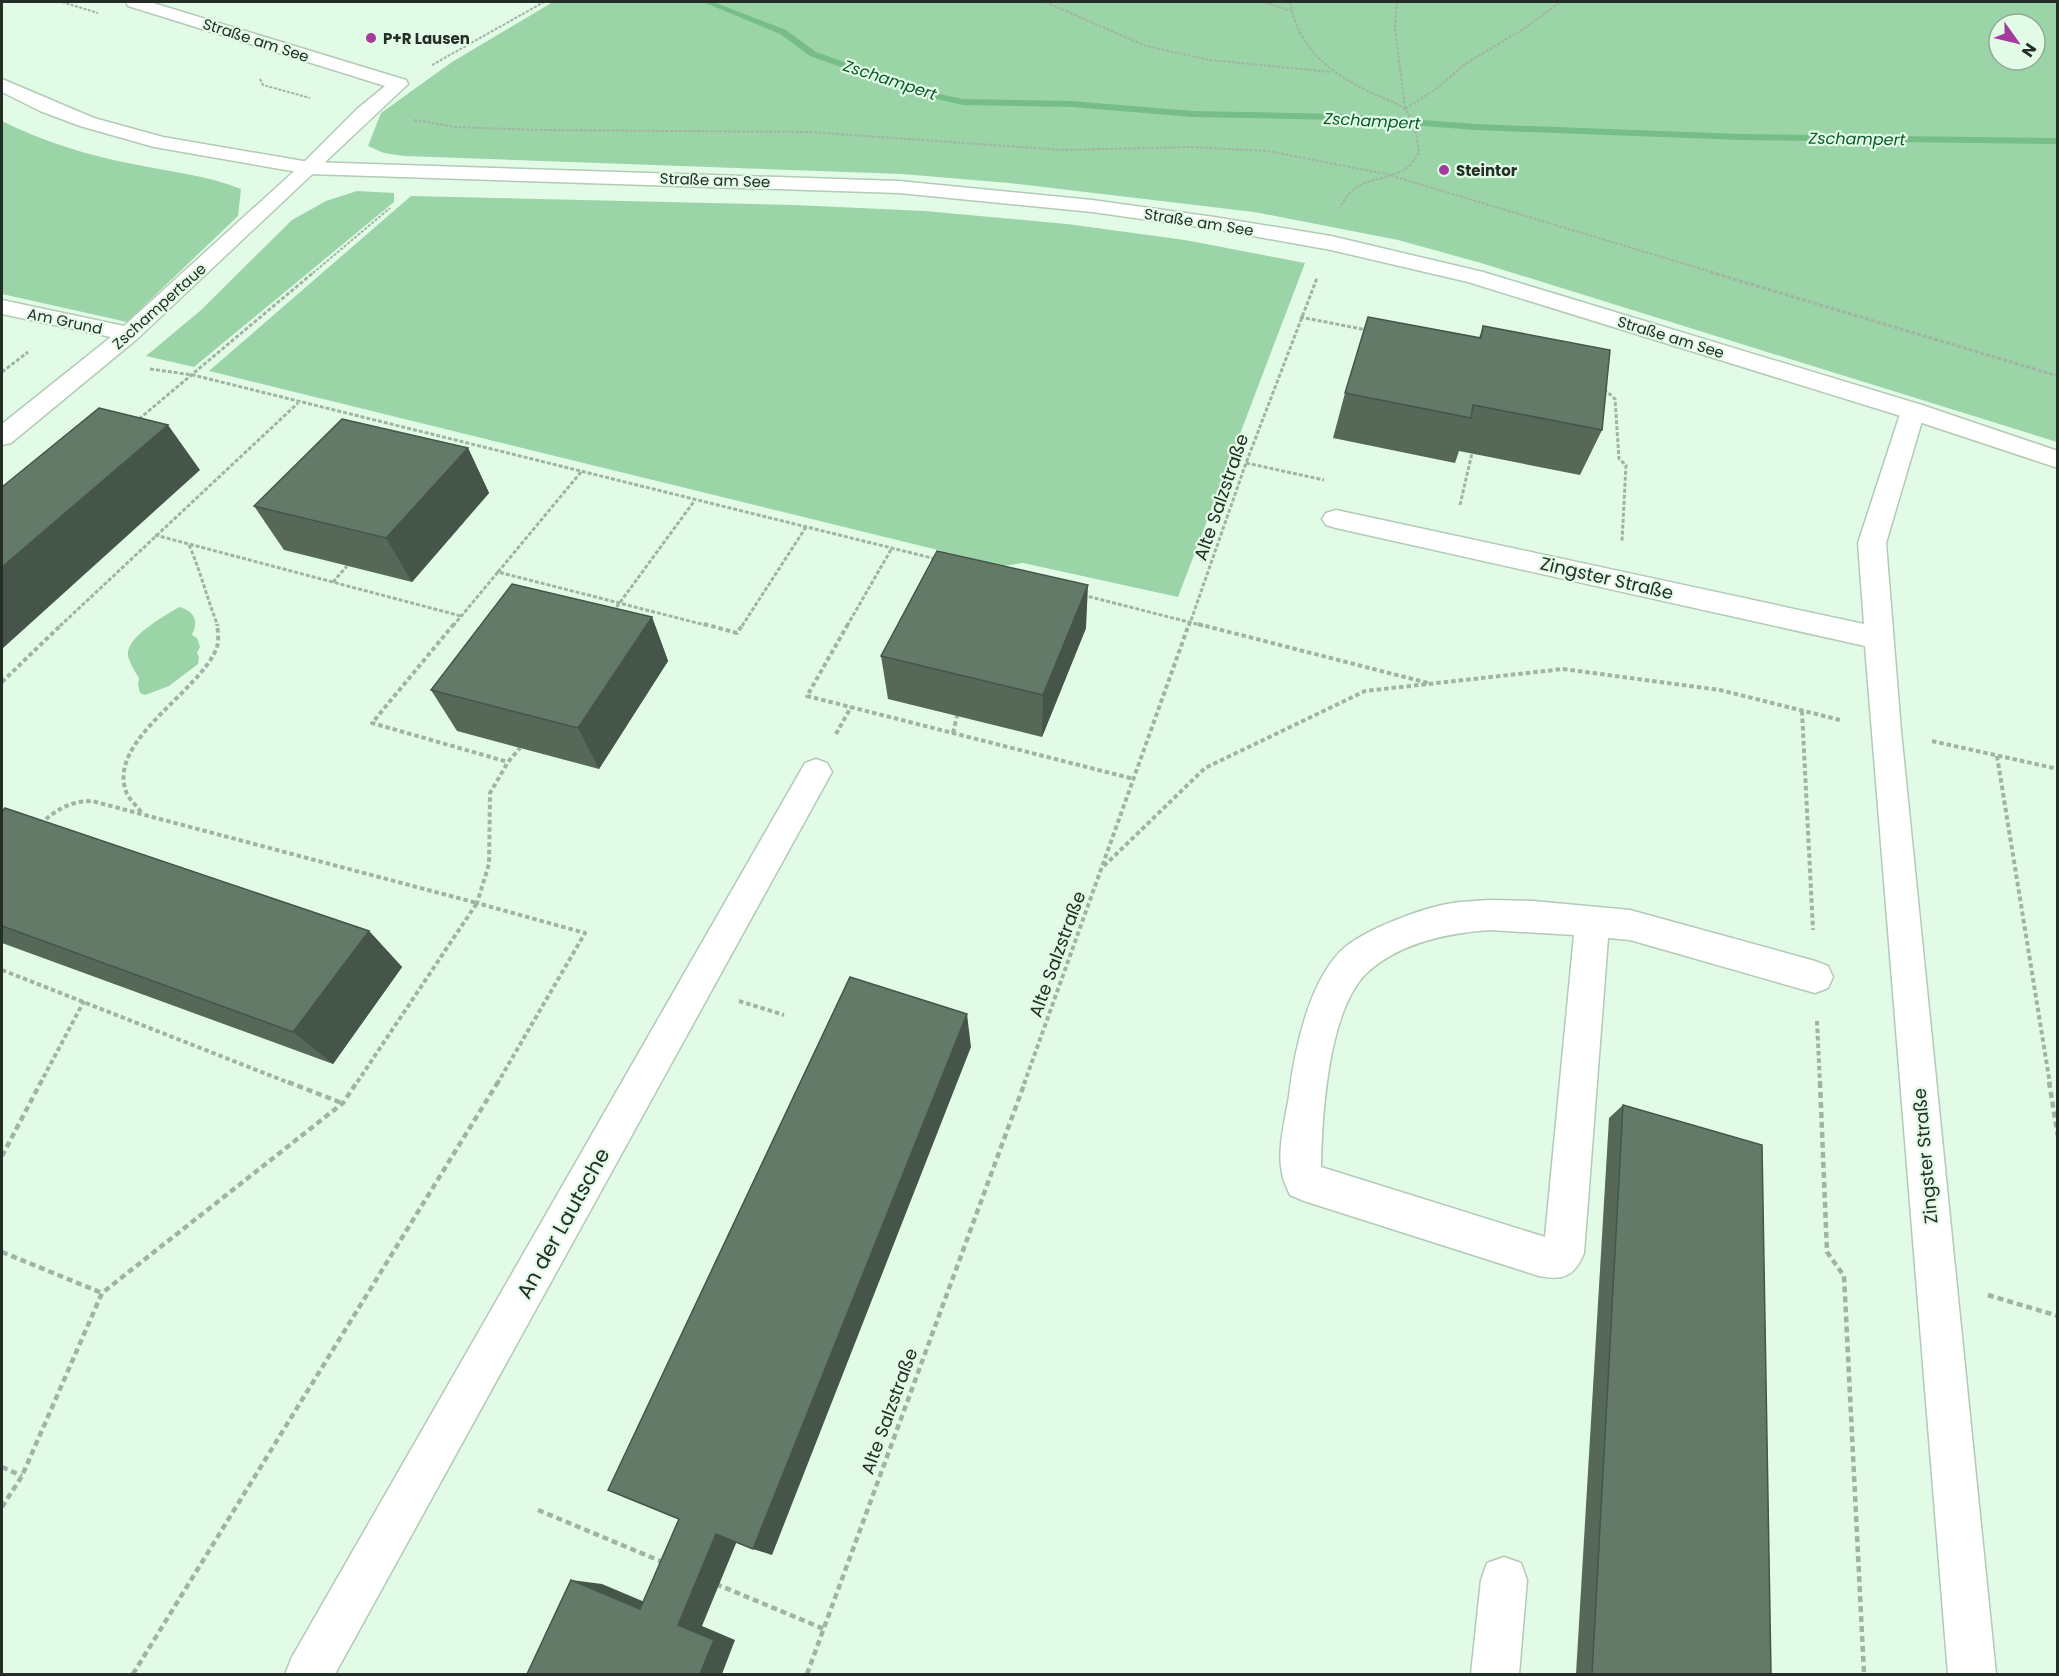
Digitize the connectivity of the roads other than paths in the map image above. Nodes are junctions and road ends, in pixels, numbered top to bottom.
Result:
1 (134, 2) edge
2 (2, 85) edge
3 (309, 168) junction
4 (2, 307) edge
5 (129, 334) junction
6 (1913, 411) junction
7 (2, 437) edge
8 (2058, 460) edge
9 (1336, 519) dead end
10 (1878, 638) junction
11 (816, 772) dead end
12 (1592, 922) junction
13 (1815, 977) road end
14 (1504, 1580) dead end
15 (309, 1674) edge
16 (1495, 1674) edge
17 (1972, 1674) edge

1 - 3 street, Straße am See
2 - 3 street, Straße am See
3 - 5 street, Zschampertaue
3 - 6 street, Straße am See
4 - 5 street, Am Grund
5 - 7 street, Zschampertaue
6 - 8 street, Straße am See
6 - 10 street, Zingster Straße
9 - 10 street, Zingster Straße
10 - 17 street, Zingster Straße
11 - 15 street, An der Lautsche
12 - 12 street
12 - 13 street
14 - 16 street

